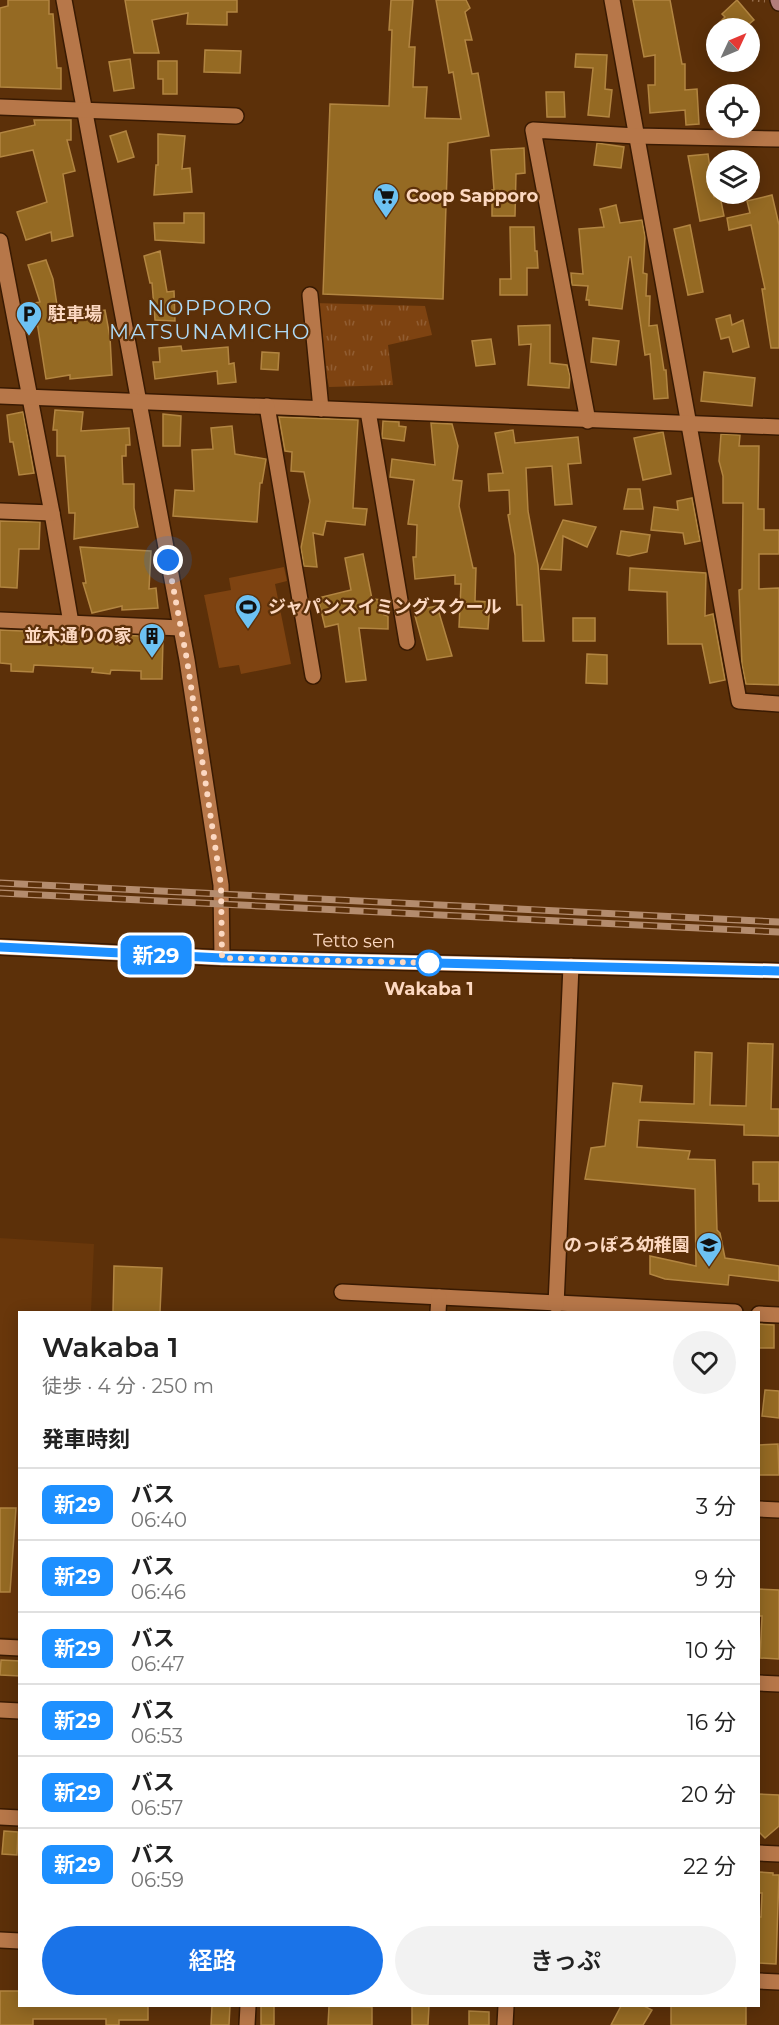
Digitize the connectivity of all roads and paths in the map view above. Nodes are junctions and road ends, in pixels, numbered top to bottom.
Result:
1 (64, 0) edge
2 (612, 0) edge
3 (0, 107) edge
4 (83, 110) junction
5 (236, 116) dead end
6 (636, 136) junction
7 (779, 139) edge
8 (0, 241) edge
9 (310, 296) dead end
10 (0, 396) edge
11 (29, 396) junction
12 (138, 401) junction
13 (267, 406) junction
14 (321, 409) junction
15 (368, 411) junction
16 (588, 421) junction
17 (688, 424) junction
18 (779, 428) edge
19 (0, 511) edge
20 (52, 513) junction
21 (0, 620) edge
22 (71, 623) junction
23 (181, 628) junction
24 (407, 642) dead end
25 (313, 676) dead end
26 (779, 704) edge
27 (0, 947) edge
28 (222, 958) junction
29 (571, 966) junction
30 (779, 971) edge
31 (342, 1292) dead end
32 (438, 1305) edge
33 (556, 1305) junction
34 (695, 1311) edge
35 (760, 1314) edge
36 (779, 1315) edge
37 (760, 1509) edge
38 (779, 1510) edge
39 (0, 1647) edge
40 (18, 1648) edge
41 (760, 1683) edge
42 (779, 1684) edge
43 (0, 1710) edge
44 (18, 1711) edge
45 (0, 1817) edge
46 (18, 1818) edge
47 (760, 1853) edge
48 (779, 1854) edge
49 (0, 1941) edge
50 (18, 1941) edge
51 (760, 1981) edge
52 (779, 1982) edge
53 (248, 2007) edge
54 (507, 2007) edge
55 (247, 2025) edge
56 (505, 2025) edge

1 - 4 street
2 - 6 street
3 - 4 street
4 - 5 street
4 - 12 street
6 - 7 street
6 - 16 street
6 - 17 street
8 - 11 street
9 - 14 street
10 - 11 street
11 - 12 street
11 - 20 street
12 - 13 street
12 - 23 street
13 - 14 street
13 - 25 street
14 - 15 street
15 - 16 street
15 - 24 street
16 - 17 street
17 - 18 street
17 - 26 street
19 - 20 street
20 - 22 street
21 - 22 street
22 - 23 street
23 - 28 street
27 - 28 street, Tetto sen
28 - 29 street, Tetto sen
29 - 30 street, Tetto sen
29 - 33 street
31 - 32 street
32 - 33 street
33 - 34 street
35 - 36 street
37 - 38 street
39 - 40 street
41 - 42 street
43 - 44 street
45 - 46 street
47 - 48 street
49 - 50 street
51 - 52 street
53 - 55 street
54 - 56 street

